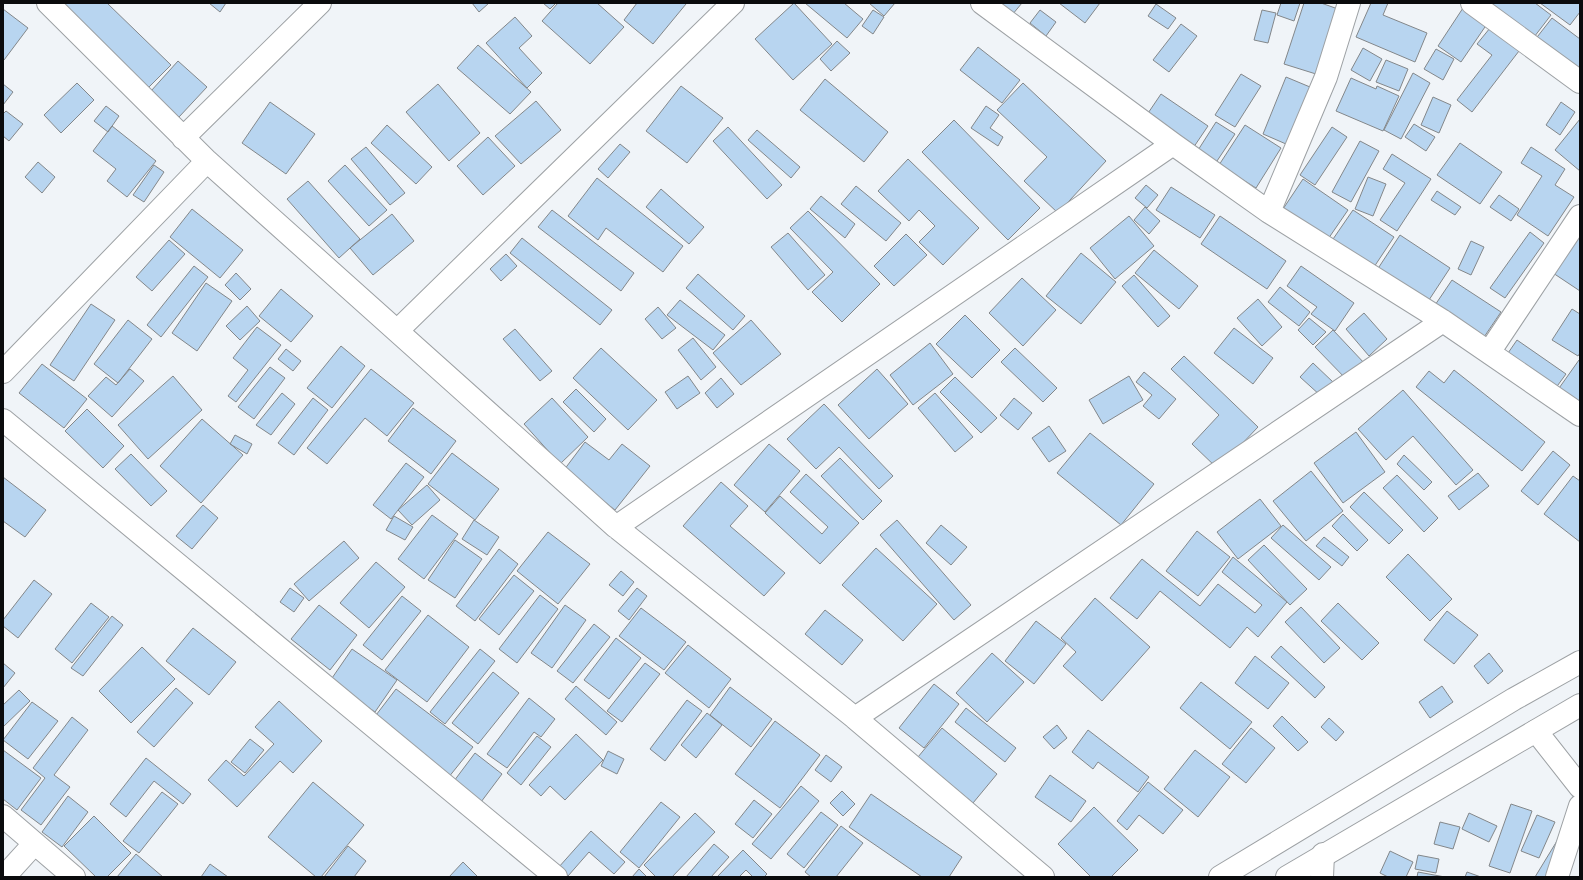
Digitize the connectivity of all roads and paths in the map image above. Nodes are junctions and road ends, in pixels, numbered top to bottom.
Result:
1 (48, 3) edge
2 (320, 3) edge
3 (733, 3) edge
4 (982, 3) edge
5 (1349, 3) edge
6 (1472, 3) edge
7 (1580, 82) edge
8 (183, 138) junction
9 (1173, 144) junction
10 (207, 162) junction
11 (1269, 212) junction
12 (1580, 216) edge
13 (1443, 320) junction
14 (397, 331) junction
15 (1490, 351) junction
16 (3, 372) edge
17 (1580, 415) edge
18 (3, 420) edge
19 (616, 527) junction
20 (1580, 662) edge
21 (1580, 705) edge
22 (855, 718) junction
23 (1536, 731) junction
24 (1580, 787) edge
25 (1580, 806) edge
26 (3, 816) edge
27 (34, 844) junction
28 (1323, 854) junction
29 (4, 877) edge
30 (74, 877) edge
31 (556, 877) edge
32 (1043, 877) edge
33 (1220, 877) edge
34 (1287, 877) edge
35 (1322, 877) edge
36 (1556, 877) edge

1 - 8 street
2 - 8 street
3 - 14 street
4 - 9 street
5 - 11 street
6 - 7 street
8 - 10 street
9 - 11 street
9 - 19 street
10 - 14 street
10 - 16 street
11 - 13 street
12 - 15 street
13 - 15 street
13 - 22 street
14 - 19 street
15 - 17 street
18 - 31 street
19 - 22 street
20 - 33 street
21 - 23 street
22 - 32 street
23 - 24 street
23 - 28 street
25 - 36 street
26 - 27 street
27 - 29 street
27 - 30 street
28 - 34 street
28 - 35 street

